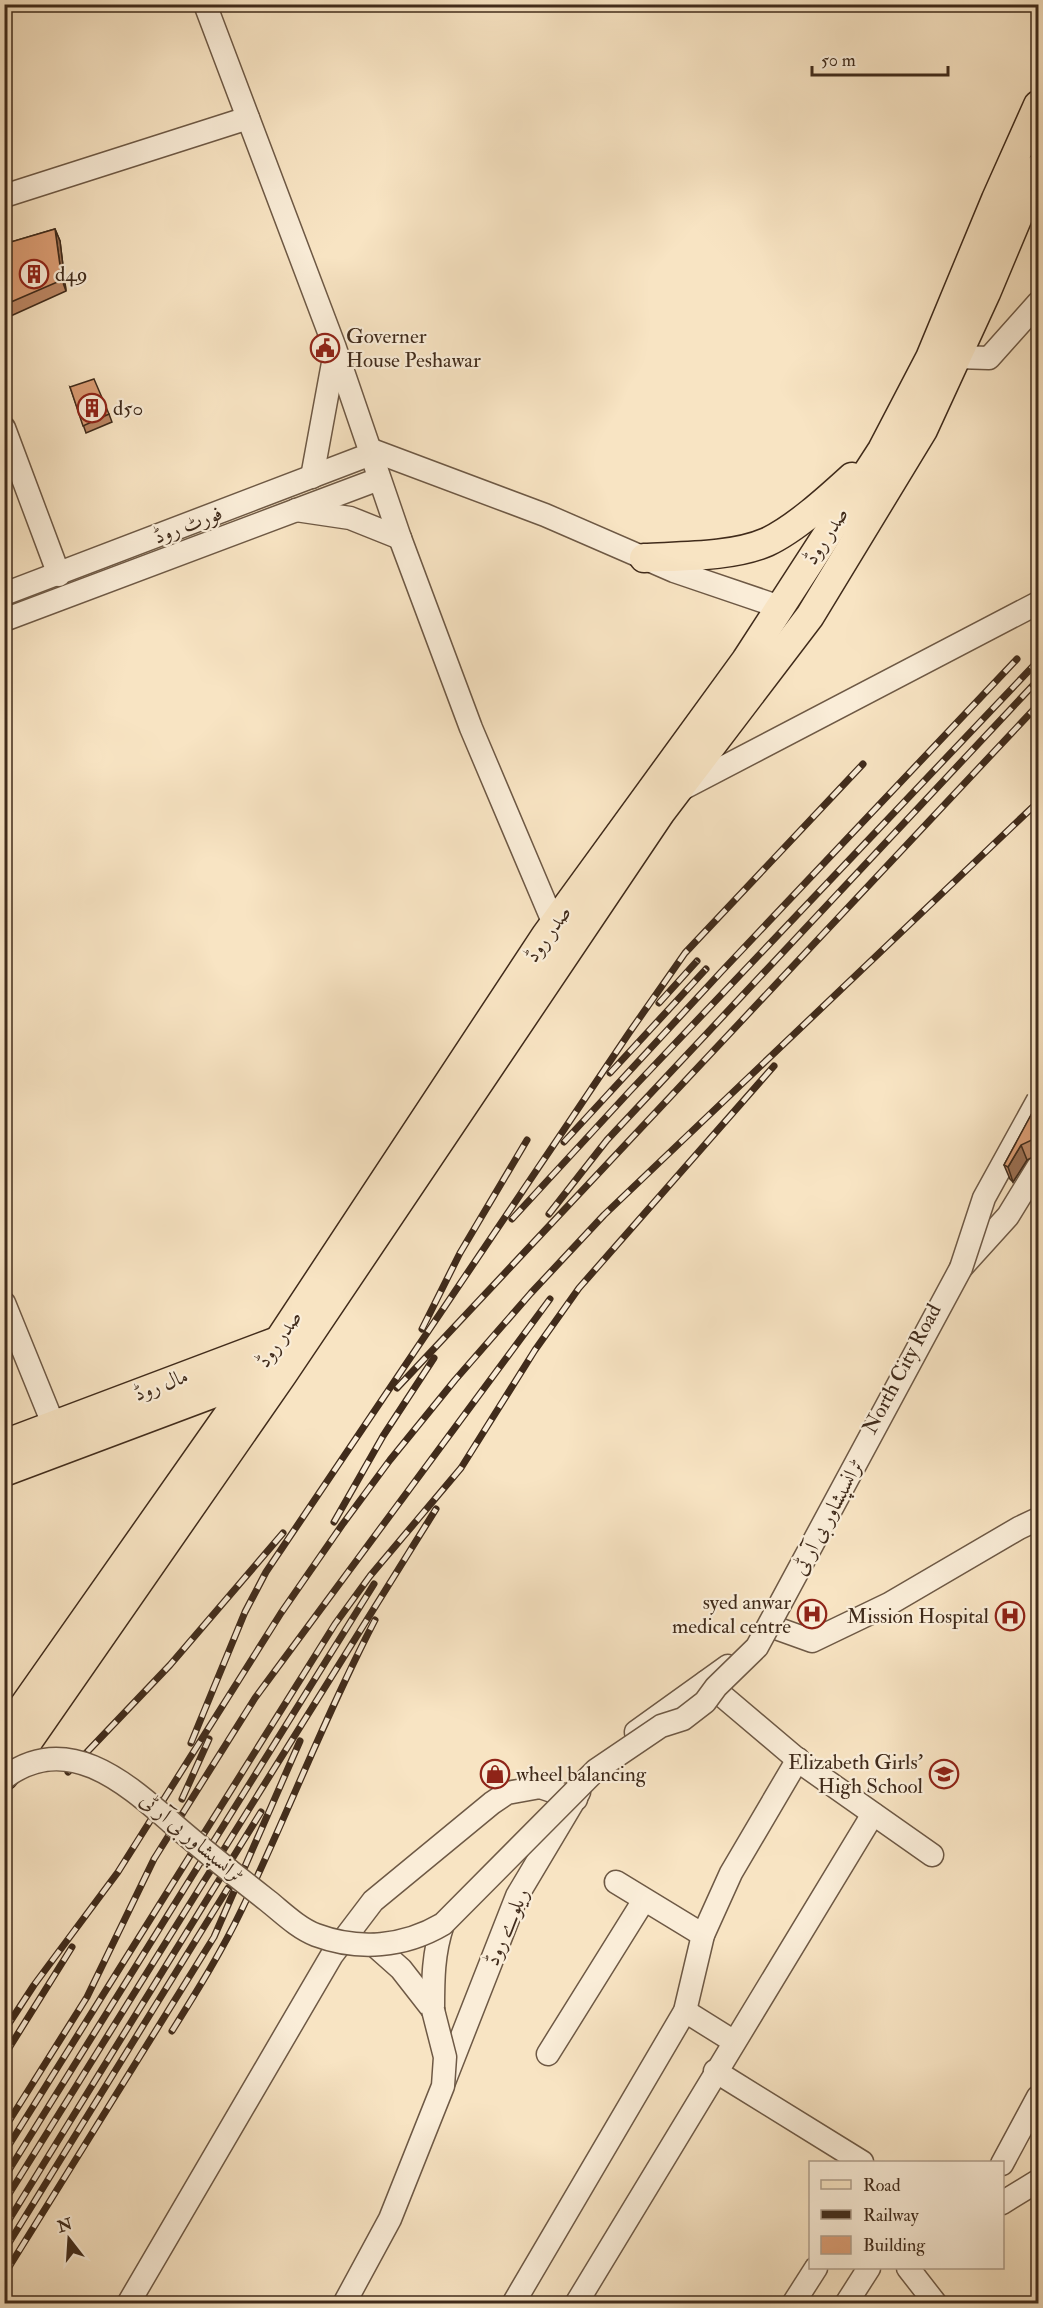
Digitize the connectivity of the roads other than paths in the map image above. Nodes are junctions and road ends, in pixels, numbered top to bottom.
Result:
1 (205, 4) edge
2 (1038, 105) edge
3 (248, 118) junction
4 (1038, 169) edge
5 (4, 196) edge
6 (1038, 303) edge
7 (335, 348) junction
8 (957, 357) junction
9 (5, 429) edge
10 (882, 450) junction
11 (370, 451) junction
12 (312, 477) junction
13 (380, 479) junction
14 (295, 510) junction
15 (400, 538) junction
16 (644, 558) junction
17 (59, 575) junction
18 (4, 594) edge
19 (1038, 603) edge
20 (780, 607) junction
21 (4, 620) edge
22 (674, 794) junction
23 (554, 924) junction
24 (1038, 1100) edge
25 (1038, 1116) edge
26 (1038, 1167) edge
27 (961, 1268) junction
28 (4, 1303) edge
29 (316, 1323) joint
30 (285, 1351) junction
31 (254, 1378) junction
32 (54, 1426) junction
33 (4, 1444) edge
34 (4, 1472) edge
35 (1038, 1519) edge
36 (773, 1627) junction
37 (706, 1682) junction
38 (4, 1734) edge
39 (798, 1760) junction
40 (4, 1777) edge
41 (576, 1799) junction
42 (873, 1814) junction
43 (932, 1855) dead end
44 (616, 1882) dead end
45 (644, 1900) junction
46 (443, 1924) junction
47 (703, 1935) junction
48 (374, 1946) junction
49 (433, 2010) junction
50 (685, 2012) junction
51 (733, 2041) junction
52 (548, 2054) dead end
53 (715, 2071) junction
54 (1038, 2097) edge
55 (859, 2161) edge
56 (1004, 2161) edge
57 (1038, 2181) edge
58 (1004, 2202) edge
59 (815, 2269) edge
60 (868, 2269) edge
61 (909, 2269) edge
62 (128, 2304) edge
63 (343, 2304) edge
64 (513, 2304) edge
65 (576, 2304) edge
66 (793, 2304) edge
67 (846, 2304) edge
68 (936, 2304) edge

1 - 3 street
2 - 10 main road, صدر روڈ
3 - 5 street
3 - 7 street
4 - 8 main road, صدر روڈ
6 - 8 street
7 - 11 street
7 - 12 street
8 - 22 main road, صدر روڈ
9 - 17 street
10 - 16 main road
10 - 20 main road, صدر روڈ
11 - 12 street, فورٹ روڈ
11 - 13 street
11 - 16 street
12 - 17 street, فورٹ روڈ
13 - 14 street, فورٹ روڈ
13 - 15 street
14 - 15 street
14 - 21 street, فورٹ روڈ
15 - 23 street
16 - 20 street
17 - 18 street, فورٹ روڈ
19 - 22 street
20 - 23 main road, صدر روڈ
22 - 29 main road, صدر روڈ
23 - 30 main road, صدر روڈ
24 - 27 street, ٹرانسپشاور بی آر ٹی, bridge
25 - 36 street, North City Road
26 - 27 street, ٹرانسپشاور بی آر ٹی
27 - 46 street, ٹرانسپشاور بی آر ٹی, bridge
28 - 32 street
29 - 30 main road, مال روڈ
30 - 31 main road, صدر روڈ
30 - 32 main road, مال روڈ
30 - 40 main road, صدر روڈ
31 - 34 main road, مال روڈ
31 - 38 main road, صدر روڈ
32 - 33 main road, مال روڈ
35 - 36 street
36 - 37 street, ریلوے روڈ
37 - 39 street
37 - 41 street, ریلوے روڈ
39 - 42 street
39 - 47 street
40 - 48 street, ٹرانسپشاور بی آر ٹی, bridge
41 - 62 street
41 - 63 street, ریلوے روڈ
42 - 43 street
42 - 51 street
44 - 45 street
45 - 47 street
45 - 52 street
46 - 48 street, ٹرانسپشاور بی آر ٹی, bridge
46 - 49 street
47 - 50 street
48 - 49 street
49 - 63 street, bridge
50 - 51 street
50 - 64 street
51 - 53 street
53 - 55 street
53 - 65 street
54 - 56 street
57 - 58 street
59 - 66 street
60 - 67 street
61 - 68 street

